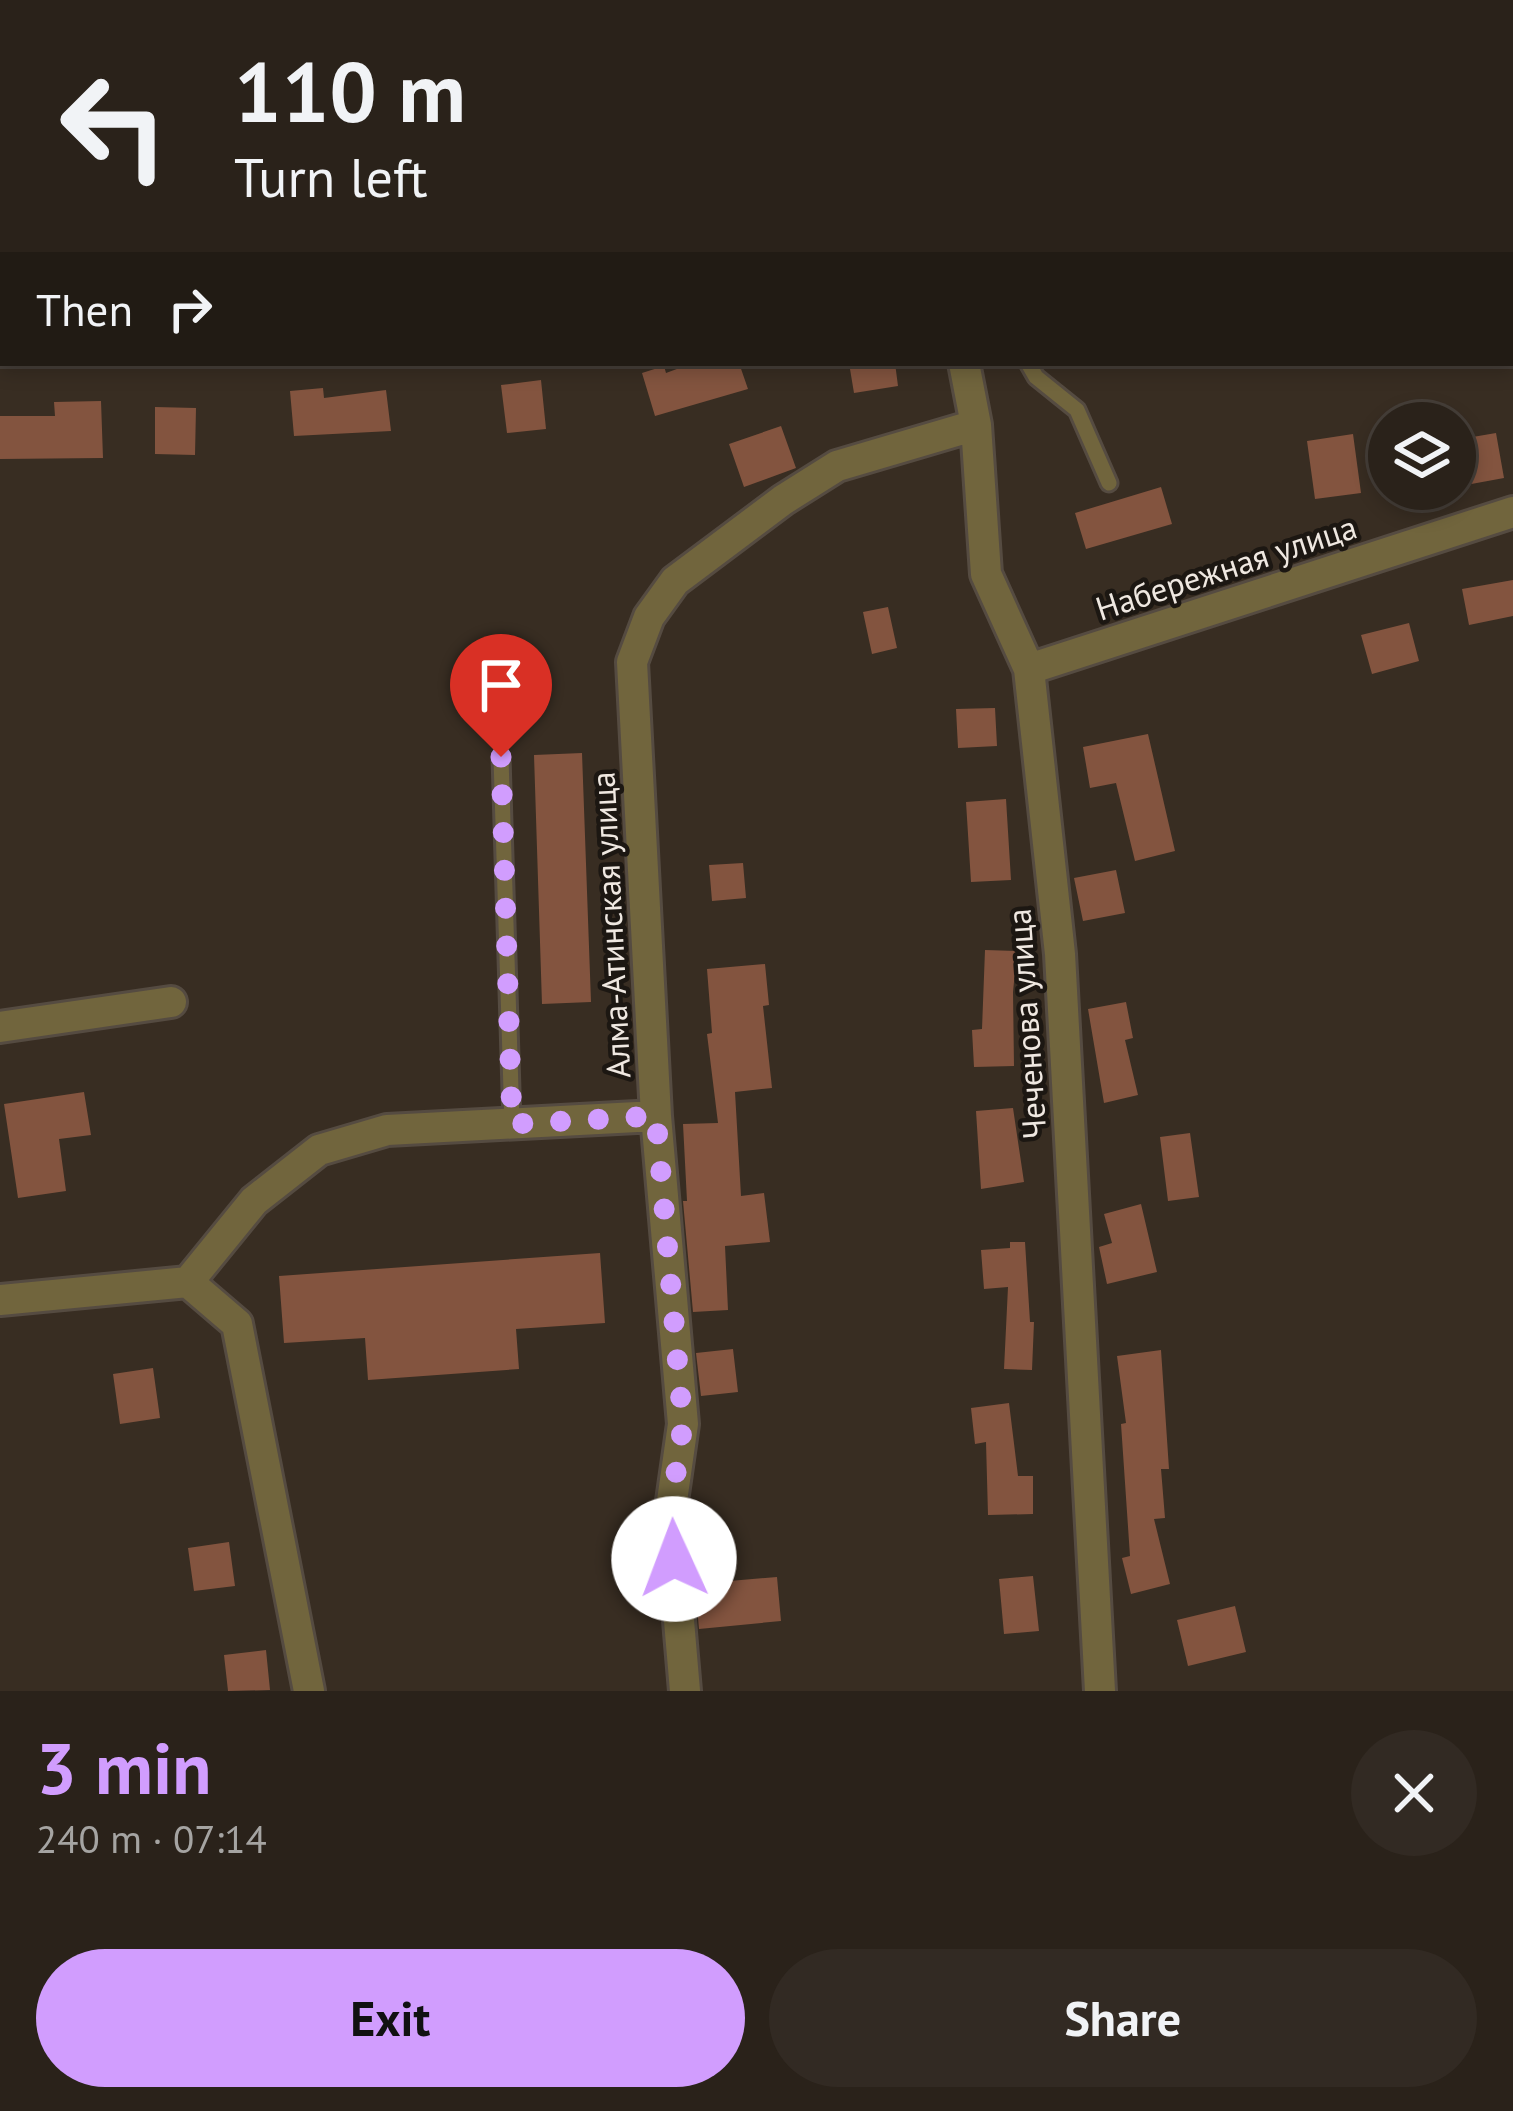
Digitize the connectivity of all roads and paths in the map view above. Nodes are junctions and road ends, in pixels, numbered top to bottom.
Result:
1 (965, 366) edge
2 (1030, 366) edge
3 (976, 425) junction
4 (1108, 483) dead end
5 (1513, 512) edge
6 (1029, 669) junction
7 (501, 757) dead end
8 (171, 1001) dead end
9 (0, 1027) edge
10 (656, 1116) junction
11 (512, 1124) junction
12 (188, 1282) junction
13 (0, 1300) edge
14 (309, 1691) edge
15 (685, 1691) edge
16 (1100, 1691) edge

1 - 3 street, Чеченова улица
2 - 4 lane
3 - 6 street, Чеченова улица
3 - 10 street, Алма-Атинская улица
5 - 6 street, Набережная улица
6 - 16 street, Чеченова улица
7 - 11 lane
8 - 9 street
10 - 11 street
10 - 15 street, Алма-Атинская улица
11 - 12 street
12 - 13 street
12 - 14 street

